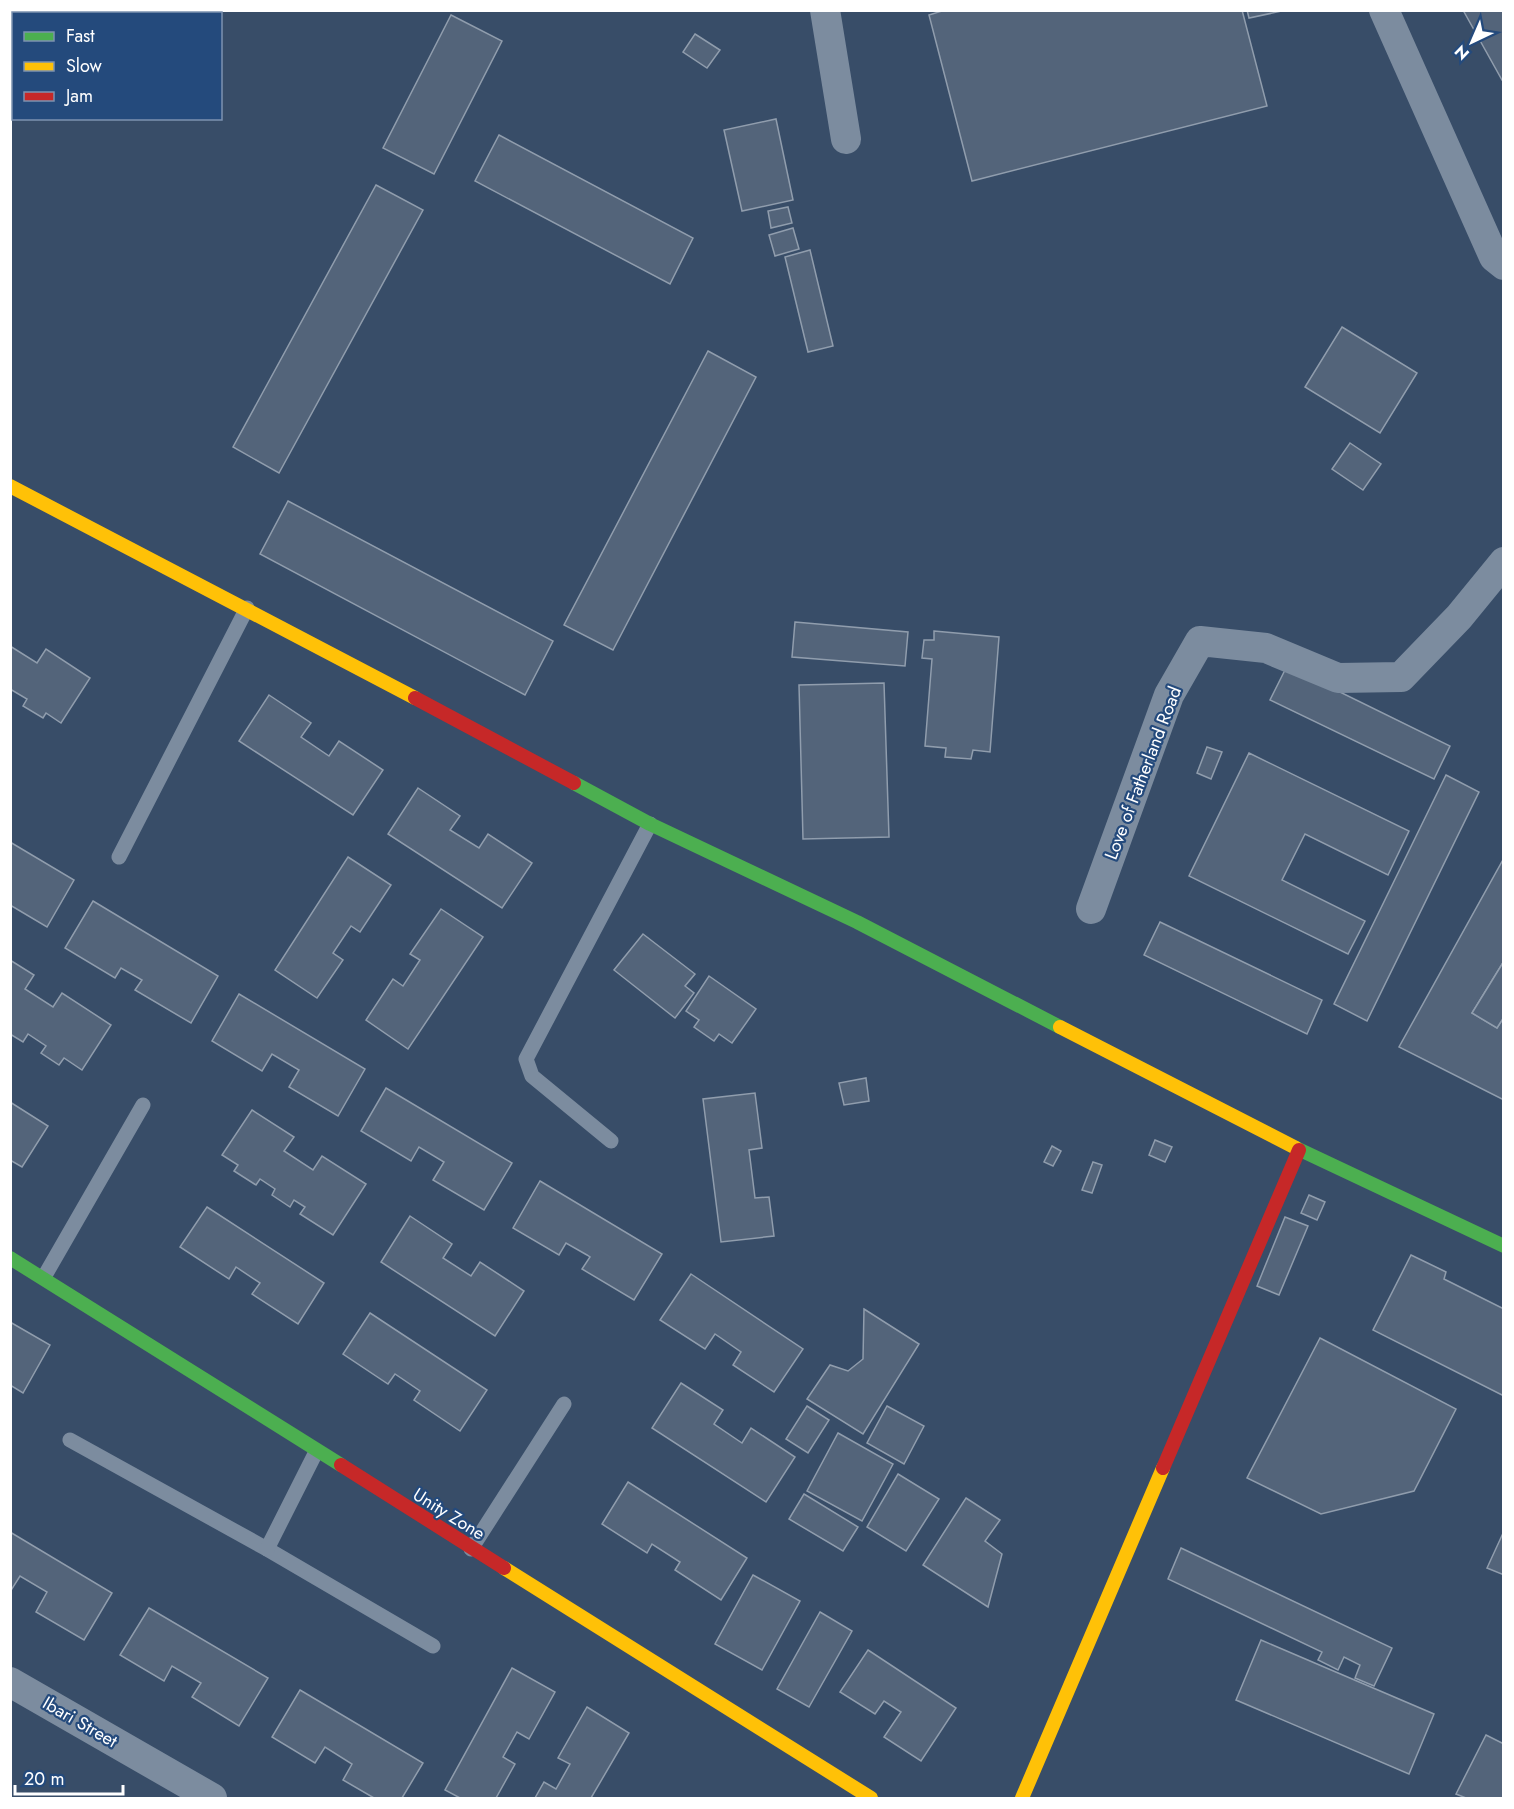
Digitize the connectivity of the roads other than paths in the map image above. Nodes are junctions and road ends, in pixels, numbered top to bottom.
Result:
1 (825, 10) edge
2 (1384, 10) edge
3 (846, 139) dead end
4 (1503, 265) edge
5 (10, 486) edge
6 (1503, 562) edge
7 (247, 608) junction
8 (650, 824) junction
9 (119, 857) dead end
10 (1091, 909) dead end
11 (143, 1105) dead end
12 (611, 1141) dead end
13 (1299, 1150) junction
14 (1503, 1246) edge
15 (10, 1258) edge
16 (44, 1277) junction
17 (564, 1404) dead end
18 (70, 1440) dead end
19 (316, 1452) junction
20 (267, 1549) junction
21 (471, 1549) junction
22 (433, 1646) dead end
23 (10, 1682) edge
24 (212, 1798) edge
25 (871, 1798) edge
26 (1022, 1798) edge

1 - 3 street
2 - 4 street
5 - 7 street
6 - 10 street, Love of Fatherland Road
7 - 8 street
7 - 9 lane
8 - 12 lane
8 - 13 street
11 - 16 lane
13 - 14 street
13 - 26 street
15 - 16 street, Unity Zone
16 - 19 street, Unity Zone
17 - 21 lane
18 - 20 lane
19 - 20 lane
19 - 21 street, Unity Zone
20 - 22 lane
21 - 25 street, Unity Zone
23 - 24 street, Ibari Street

